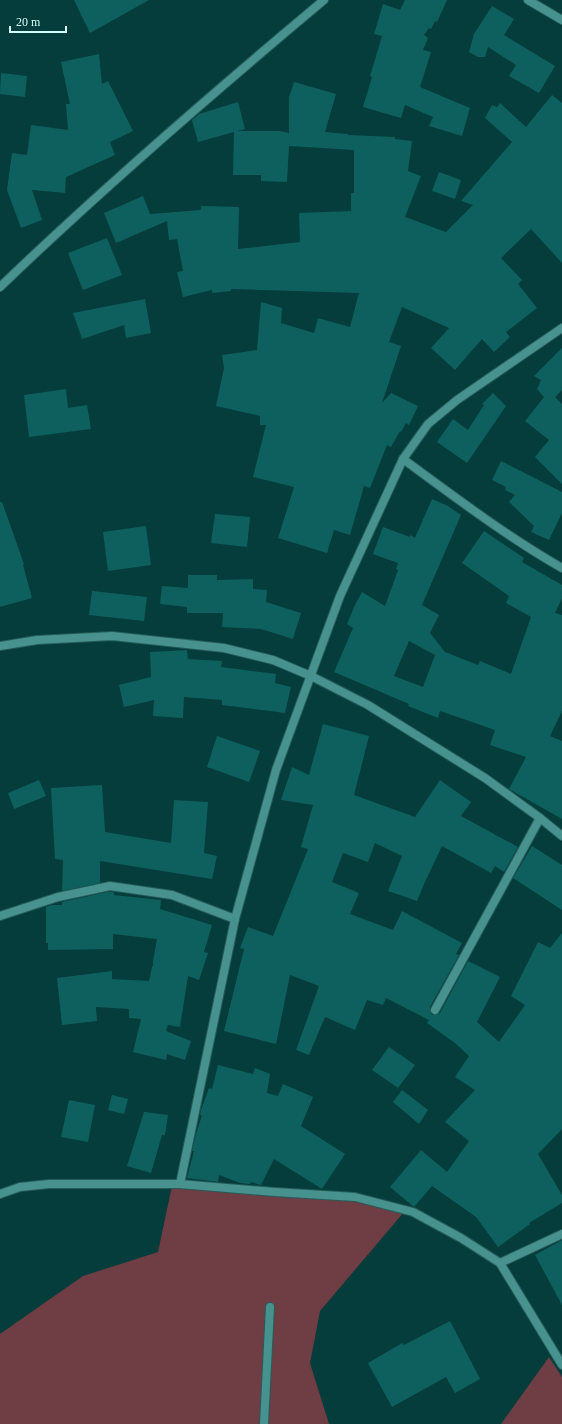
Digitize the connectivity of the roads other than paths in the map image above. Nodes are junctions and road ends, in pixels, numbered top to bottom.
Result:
1 (324, 0) edge
2 (528, 0) edge
3 (540, 2) edge
4 (562, 20) edge
5 (0, 287) edge
6 (562, 328) edge
7 (403, 459) junction
8 (562, 568) edge
9 (0, 646) edge
10 (311, 676) junction
11 (540, 818) junction
12 (562, 836) edge
13 (0, 916) edge
14 (235, 919) junction
15 (435, 1010) dead end
16 (180, 1184) junction
17 (0, 1194) edge
18 (562, 1234) edge
19 (500, 1263) junction
20 (270, 1307) dead end
21 (562, 1365) edge
22 (264, 1424) edge

1 - 5 street
2 - 3 street
3 - 4 street
6 - 7 street
7 - 8 street
7 - 10 street
9 - 10 street
10 - 11 street
10 - 14 street
11 - 12 street
11 - 15 street
13 - 14 street
14 - 16 street
16 - 17 street
16 - 19 street
18 - 19 street
19 - 21 street
20 - 22 street

